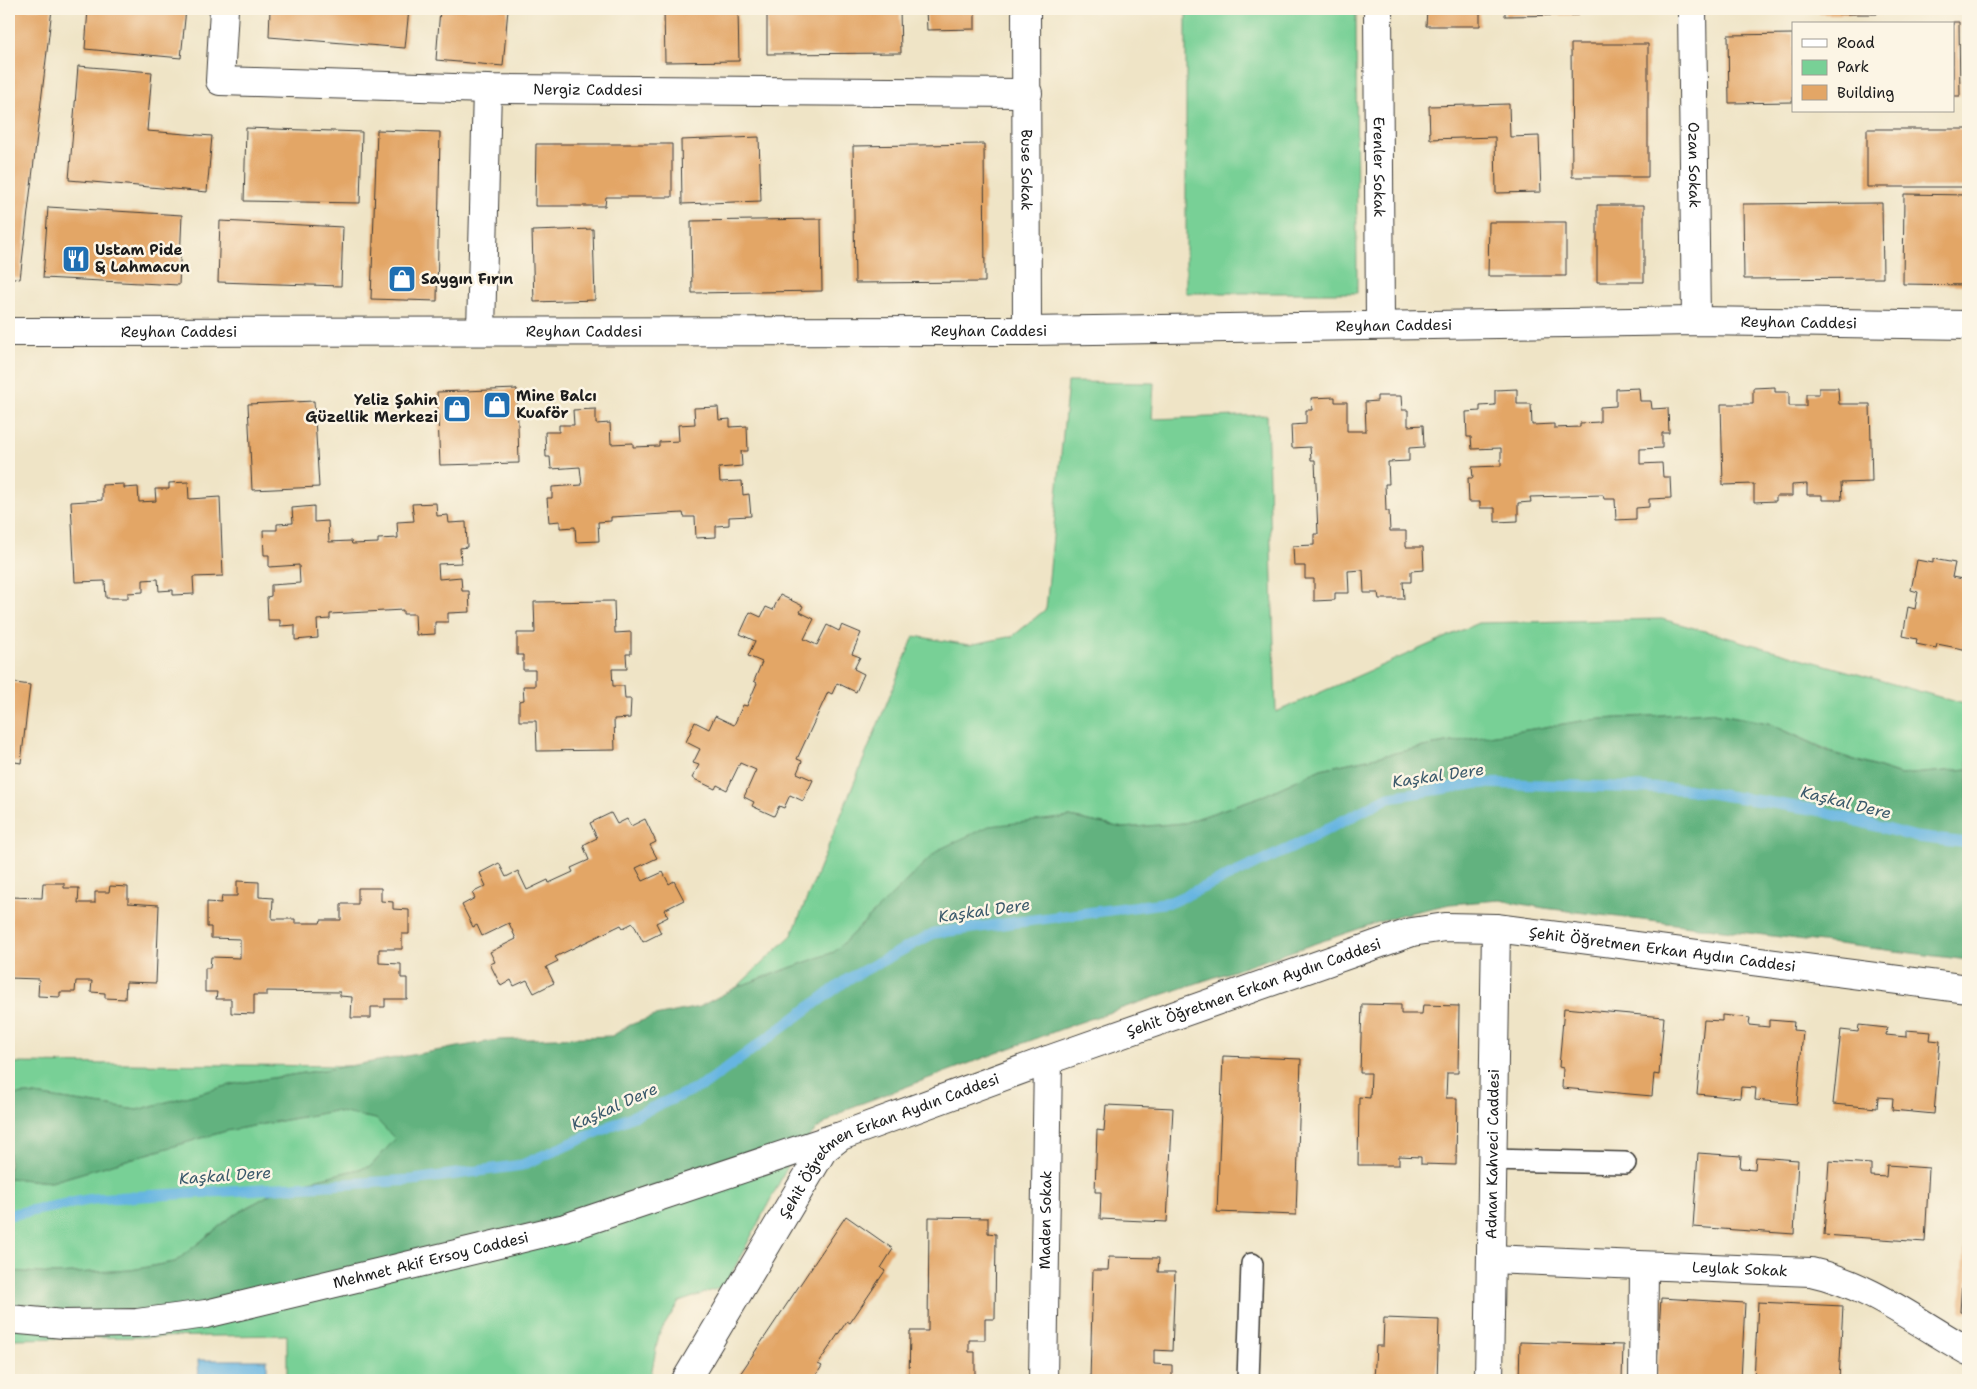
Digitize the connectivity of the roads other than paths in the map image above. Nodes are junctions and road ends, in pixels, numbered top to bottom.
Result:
1 (224, 9) edge
2 (1026, 9) edge
3 (1378, 9) edge
4 (1692, 9) edge
5 (487, 90) junction
6 (1028, 93) junction
7 (1696, 321) junction
8 (1380, 325) junction
9 (1968, 325) edge
10 (481, 331) junction
11 (1027, 331) junction
12 (9, 332) edge
13 (1496, 928) junction
14 (1968, 989) edge
15 (1048, 1060) junction
16 (841, 1136) junction
17 (1492, 1160) junction
18 (1625, 1163) dead end
19 (1491, 1260) junction
20 (1252, 1264) dead end
21 (1644, 1267) junction
22 (9, 1319) edge
23 (1968, 1351) edge
24 (686, 1380) edge
25 (1043, 1380) edge
26 (1248, 1380) edge
27 (1489, 1380) edge
28 (1643, 1380) edge

1 - 5 street, Nergiz Caddesi
2 - 6 street, Buse Sokak
3 - 8 street, Erenler Sokak
4 - 7 street, Ozan Sokak
5 - 6 street, Nergiz Caddesi
5 - 10 street
6 - 11 street, Buse Sokak
7 - 8 street, Reyhan Caddesi
7 - 9 street, Reyhan Caddesi
8 - 11 street, Reyhan Caddesi
10 - 11 street, Reyhan Caddesi
10 - 12 street, Reyhan Caddesi
13 - 14 street, Şehit Öğretmen Erkan Aydın Caddesi
13 - 15 street, Şehit Öğretmen Erkan Aydın Caddesi
13 - 17 street, Adnan Kahveci Caddesi
15 - 16 street, Şehit Öğretmen Erkan Aydın Caddesi
15 - 25 street, Maden Sokak
16 - 22 street, Mehmet Akif Ersoy Caddesi
16 - 24 street, Şehit Öğretmen Erkan Aydın Caddesi
17 - 18 lane
17 - 19 street, Adnan Kahveci Caddesi
19 - 21 street, Leylak Sokak
19 - 27 street, Adnan Kahveci Caddesi
20 - 26 lane
21 - 23 street, Leylak Sokak
21 - 28 street

